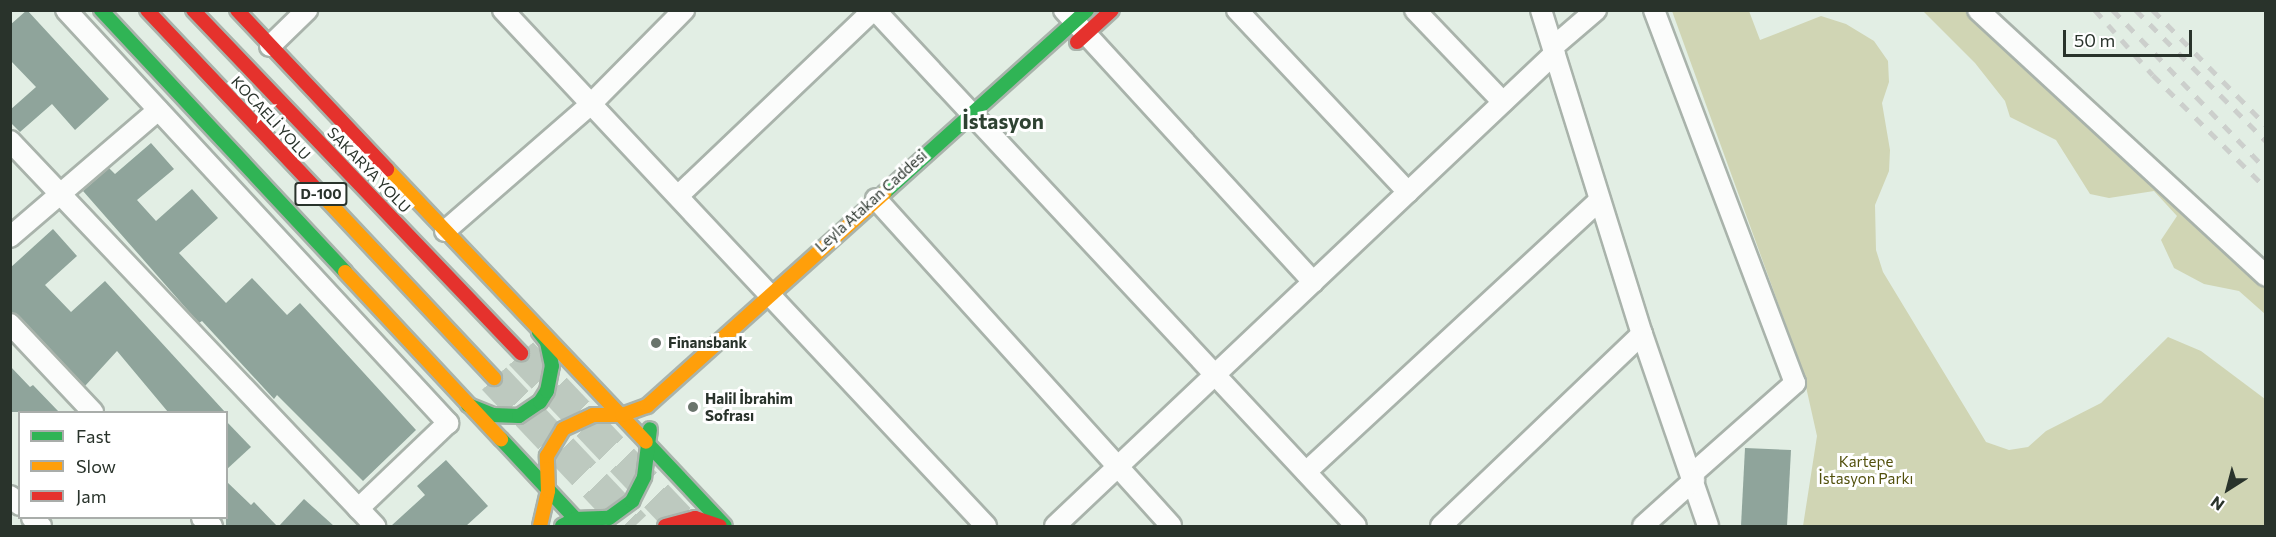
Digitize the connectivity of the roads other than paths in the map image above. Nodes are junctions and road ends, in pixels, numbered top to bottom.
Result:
1 (66, 10) edge
2 (101, 10) edge
3 (147, 10) edge
4 (194, 10) edge
5 (237, 10) edge
6 (308, 10) edge
7 (503, 10) edge
8 (684, 10) edge
9 (874, 10) edge
10 (1112, 10) edge
11 (1237, 10) edge
12 (1415, 10) edge
13 (1541, 10) edge
14 (1596, 10) edge
15 (1654, 10) edge
16 (1978, 10) edge
17 (1078, 19) edge
18 (270, 46) junction
19 (1069, 48) dead end
20 (1554, 50) junction
21 (1027, 85) dead end
22 (1503, 102) junction
23 (590, 105) junction
24 (158, 110) junction
25 (978, 117) junction
26 (10, 141) edge
27 (1407, 192) junction
28 (61, 194) junction
29 (678, 196) junction
30 (1599, 201) junction
31 (880, 205) junction
32 (445, 231) junction
33 (10, 237) edge
34 (2265, 276) edge
35 (1312, 282) junction
36 (774, 300) junction
37 (528, 316) junction
38 (10, 324) edge
39 (1642, 334) junction
40 (521, 353) tunnel mouth
41 (585, 375) junction
42 (1213, 376) junction
43 (494, 378) tunnel mouth
44 (650, 404) junction
45 (468, 405) junction
46 (92, 411) edge
47 (622, 414) junction
48 (662, 428) junction
49 (646, 439) junction
50 (1117, 467) junction
51 (1306, 472) junction
52 (1693, 477) junction
53 (685, 482) junction
54 (548, 491) junction
55 (364, 520) edge
56 (578, 523) edge
57 (540, 526) edge
58 (562, 526) edge
59 (665, 526) edge
60 (720, 526) edge
61 (726, 526) edge
62 (986, 526) edge
63 (1055, 526) edge
64 (1171, 526) edge
65 (1356, 526) edge
66 (1441, 526) edge
67 (1643, 526) edge
68 (1708, 526) edge

1 - 24 street
2 - 45 main road
3 - 43 main road, KOCAELİ YOLU / D-100
4 - 40 main road, SAKARYA YOLU / D-100
5 - 18 main road
6 - 18 street
7 - 23 street
8 - 23 street
9 - 25 street
9 - 29 street
10 - 17 main road, Leyla Atakan Caddesi
11 - 27 street
12 - 22 street
13 - 20 street
14 - 20 street
15 - 52 street
16 - 34 street
17 - 19 main road, Leyla Atakan Caddesi
17 - 25 main road, Leyla Atakan Caddesi
17 - 35 street
18 - 32 main road
20 - 22 street
20 - 30 street
21 - 25 main road, Leyla Atakan Caddesi
22 - 27 street
23 - 29 street
23 - 32 street
24 - 28 street
24 - 55 street
25 - 31 main road, Leyla Atakan Caddesi
25 - 42 street
26 - 28 street
27 - 35 street
28 - 33 street
28 - 55 street
29 - 36 street
30 - 39 street
30 - 51 street
31 - 36 main road, Leyla Atakan Caddesi
31 - 50 street
32 - 37 main road
35 - 42 street
36 - 44 main road, Leyla Atakan Caddesi
36 - 48 main road, Leyla Atakan Caddesi
36 - 62 street
37 - 41 main road
37 - 45 main road
38 - 46 street
39 - 52 street
39 - 66 street
41 - 44 main road
41 - 47 main road
42 - 50 street
42 - 51 street
44 - 47 main road
45 - 54 main road
47 - 49 main road
47 - 54 main road
48 - 49 main road
48 - 53 main road
49 - 53 main road
49 - 56 main road
50 - 63 street
50 - 64 street
51 - 65 street
52 - 67 street
52 - 68 street
53 - 61 main road
54 - 56 main road
54 - 57 main road
56 - 58 main road
59 - 60 main road

